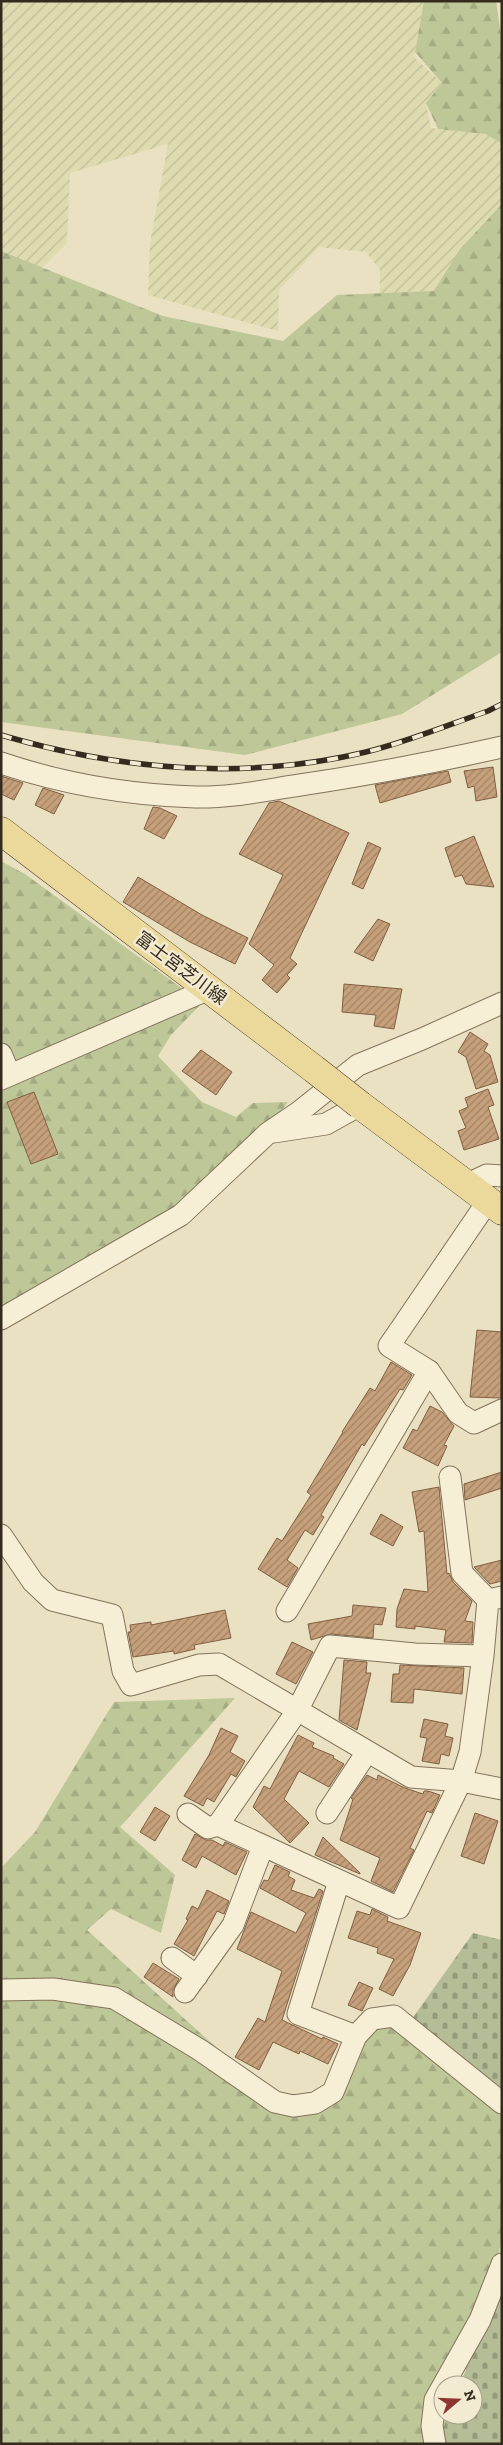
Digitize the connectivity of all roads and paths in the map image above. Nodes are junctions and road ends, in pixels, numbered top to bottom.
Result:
1 (502, 747) edge
2 (1, 763) edge
3 (2, 833) edge
4 (209, 989) junction
5 (502, 1002) edge
6 (1, 1054) edge
7 (6, 1077) edge
8 (360, 1105) junction
9 (268, 1133) junction
10 (502, 1176) edge
11 (466, 1185) junction
12 (495, 1206) edge
13 (1, 1319) edge
14 (429, 1371) junction
15 (502, 1410) edge
16 (450, 1477) dead end
17 (1, 1535) edge
18 (495, 1598) edge
19 (287, 1611) dead end
20 (483, 1656) junction
21 (297, 1711) junction
22 (367, 1752) junction
23 (461, 1781) junction
24 (502, 1789) edge
25 (327, 1813) dead end
26 (188, 1814) dead end
27 (218, 1825) junction
28 (263, 1846) junction
29 (339, 1880) junction
30 (172, 1958) dead end
31 (1, 1990) edge
32 (356, 2036) junction
33 (502, 2103) edge
34 (502, 2264) edge
35 (435, 2444) edge

1 - 2 street
3 - 4 main road, 富士宮芝川線
4 - 7 street
4 - 8 main road, 富士宮芝川線, bridge
5 - 9 street
6 - 7 street
8 - 9 street
8 - 11 main road, 富士宮芝川線
9 - 13 street
10 - 11 street
11 - 12 main road, 富士宮芝川線
12 - 14 street
14 - 15 street
14 - 19 street
16 - 18 street
17 - 21 street
18 - 20 street
20 - 21 street
20 - 23 street
21 - 22 street
21 - 27 street
22 - 23 street
22 - 25 street
23 - 24 street
23 - 29 street
26 - 27 street
27 - 28 street
28 - 29 street
28 - 30 street
29 - 32 street
31 - 32 street
32 - 33 street
34 - 35 street

